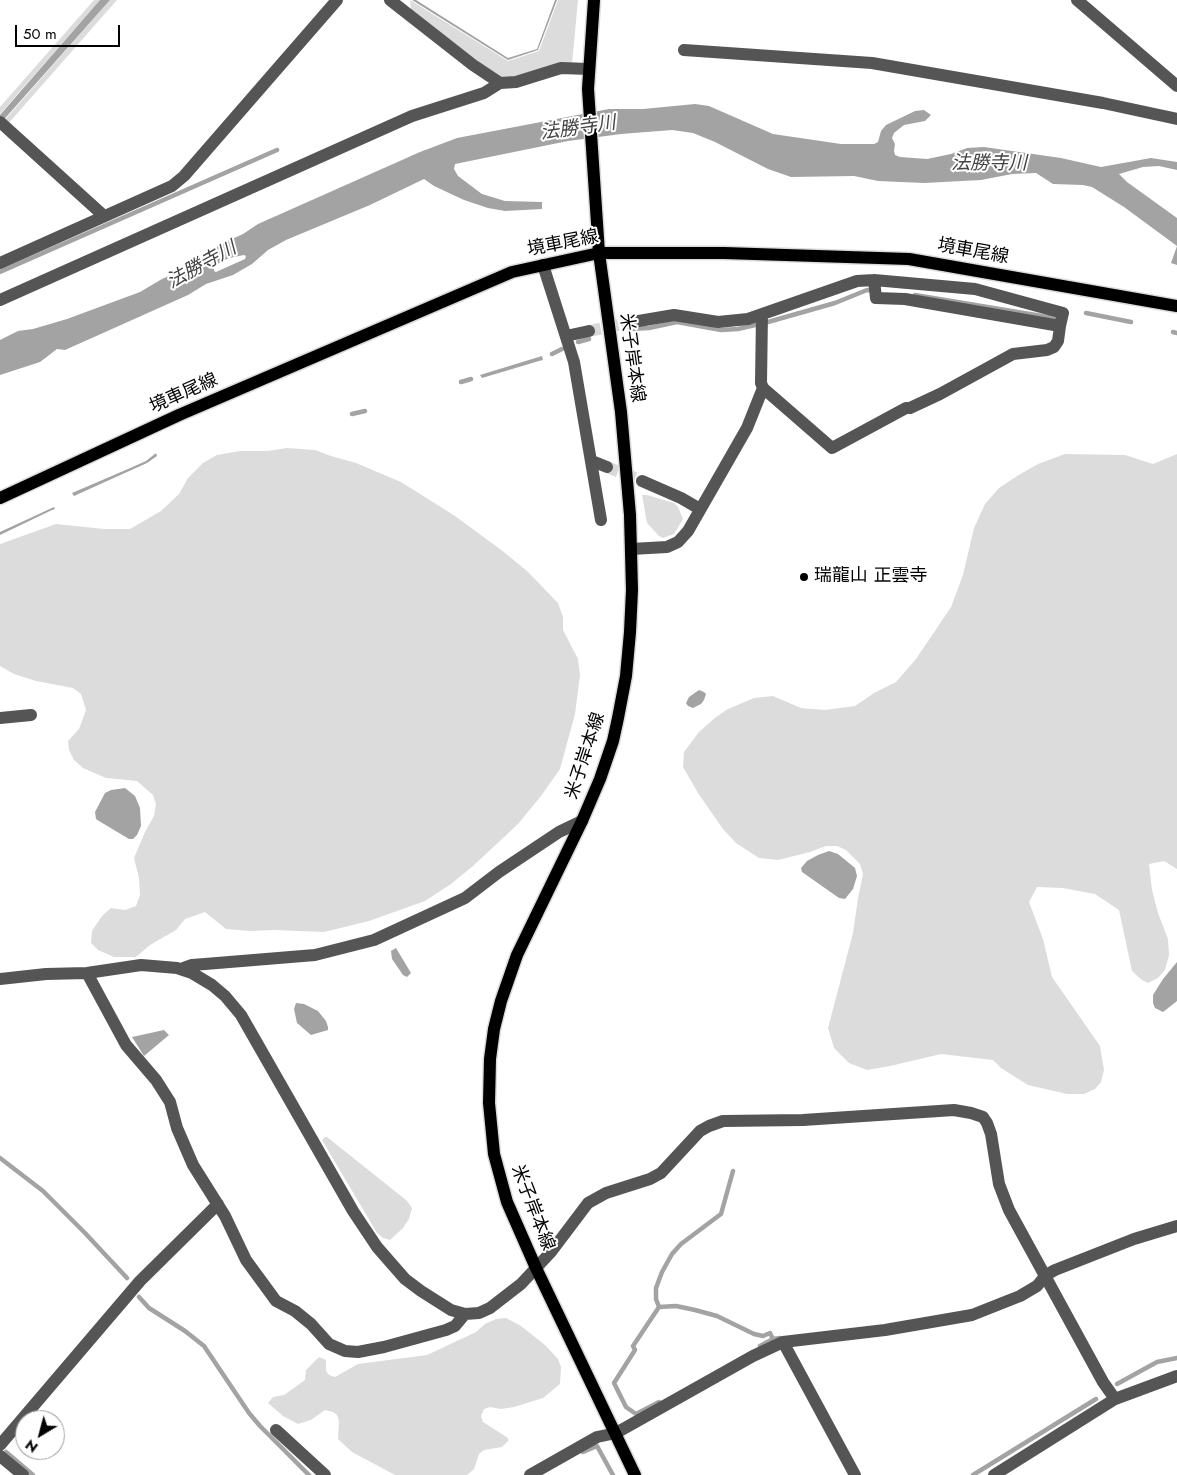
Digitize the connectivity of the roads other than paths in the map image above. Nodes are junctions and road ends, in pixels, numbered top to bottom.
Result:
1 (337, 0) edge
2 (594, 0) edge
3 (1077, 0) edge
4 (399, 2) edge
5 (684, 50) dead end
6 (589, 69) junction
7 (500, 83) junction
8 (1177, 86) edge
9 (1177, 119) edge
10 (2, 124) edge
11 (104, 216) junction
12 (599, 253) junction
13 (0, 263) edge
14 (543, 265) junction
15 (874, 287) junction
16 (0, 300) edge
17 (1177, 306) edge
18 (762, 320) junction
19 (627, 323) tunnel mouth
20 (1060, 326) junction
21 (589, 332) tunnel mouth
22 (566, 336) junction
23 (762, 388) junction
24 (592, 461) junction
25 (607, 467) tunnel mouth
26 (642, 481) tunnel mouth
27 (0, 498) edge
28 (700, 509) junction
29 (601, 520) dead end
30 (631, 549) junction
31 (31, 715) dead end
32 (0, 718) edge
33 (582, 821) junction
34 (181, 969) junction
35 (87, 972) junction
36 (0, 979) edge
37 (218, 1204) junction
38 (1177, 1226) edge
39 (536, 1268) junction
40 (1046, 1275) junction
41 (465, 1314) junction
42 (783, 1342) junction
43 (1177, 1376) edge
44 (1115, 1400) junction
45 (276, 1430) dead end
46 (616, 1433) junction
47 (0, 1445) edge
48 (0, 1456) edge
49 (23, 1475) edge
50 (325, 1475) edge
51 (530, 1475) edge
52 (635, 1475) edge
53 (855, 1475) edge
54 (994, 1475) edge

1 - 11 street
2 - 6 main road, 米子岸本線
3 - 8 street
4 - 7 street
5 - 9 street
6 - 7 street
6 - 12 main road, 米子岸本線
7 - 16 street
10 - 11 street
11 - 13 street
12 - 14 main road, 境車尾線
12 - 17 main road, 境車尾線
12 - 30 main road, 米子岸本線
14 - 22 street
14 - 27 main road, 境車尾線
15 - 18 street
15 - 20 street
15 - 20 street
18 - 19 street
18 - 23 street
20 - 23 street
21 - 22 street
22 - 24 street
23 - 28 street
24 - 25 street
24 - 29 street
26 - 28 street
28 - 30 street
30 - 33 main road, 米子岸本線
31 - 32 street
33 - 34 street
33 - 39 main road, 米子岸本線
34 - 35 street
34 - 41 street
35 - 36 street
35 - 37 street
37 - 41 street
37 - 47 street
38 - 40 street
39 - 40 street
39 - 41 street
39 - 46 main road, 米子岸本線
40 - 42 street
40 - 44 street
42 - 46 street
42 - 53 street
43 - 44 street
44 - 54 street
45 - 50 street
46 - 51 street
46 - 52 main road, 米子岸本線
48 - 49 street

